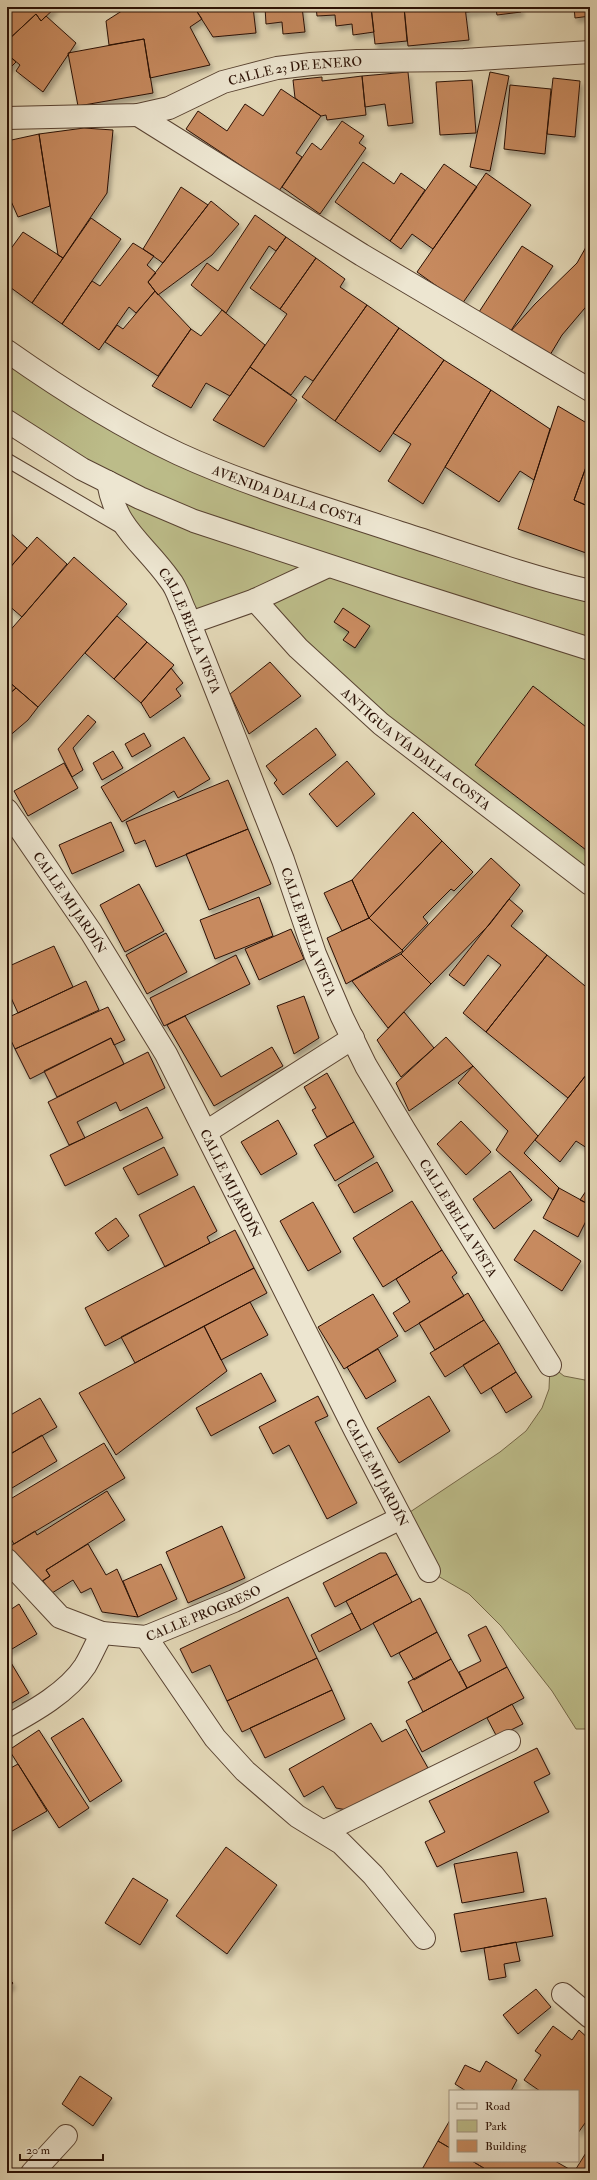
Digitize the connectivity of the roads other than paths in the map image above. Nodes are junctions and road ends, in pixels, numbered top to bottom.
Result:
1 (590, 52) edge
2 (138, 115) junction
3 (7, 118) edge
4 (7, 351) edge
5 (590, 390) edge
6 (7, 421) edge
7 (7, 460) edge
8 (108, 482) junction
9 (126, 530) junction
10 (328, 566) junction
11 (590, 591) edge
12 (255, 600) junction
13 (190, 623) junction
14 (590, 649) edge
15 (7, 810) edge
16 (590, 884) edge
17 (353, 1038) junction
18 (206, 1132) junction
19 (550, 1365) dead end
20 (401, 1518) junction
21 (7, 1560) edge
22 (428, 1571) dead end
23 (102, 1633) junction
24 (146, 1637) junction
25 (7, 1726) edge
26 (509, 1741) dead end
27 (325, 1831) junction
28 (424, 1938) dead end
29 (563, 1994) dead end
30 (590, 2017) edge
31 (66, 2136) dead end
32 (32, 2173) edge

1 - 2 street, CALLE 23 DE ENERO
2 - 3 street, CALLE 23 DE ENERO
2 - 5 street
4 - 11 street, AVENIDA DALLA COSTA
6 - 8 street
7 - 9 lane
8 - 9 street, CALLE BELLA VISTA
8 - 10 street
9 - 13 street, CALLE BELLA VISTA
10 - 12 street
10 - 14 street
12 - 13 street
12 - 16 street, ANTIGUA VÍA DALLA COSTA
13 - 17 street, CALLE BELLA VISTA
15 - 18 street, CALLE MI JARDÍN
17 - 18 street
17 - 19 street, CALLE BELLA VISTA
18 - 20 street, CALLE MI JARDÍN
20 - 22 street, CALLE MI JARDÍN
20 - 24 street, CALLE PROGRESO
21 - 23 street, CALLE PROGRESO
23 - 24 street, CALLE PROGRESO
23 - 25 street
24 - 27 street
26 - 27 street
27 - 28 street
29 - 30 street
31 - 32 street

